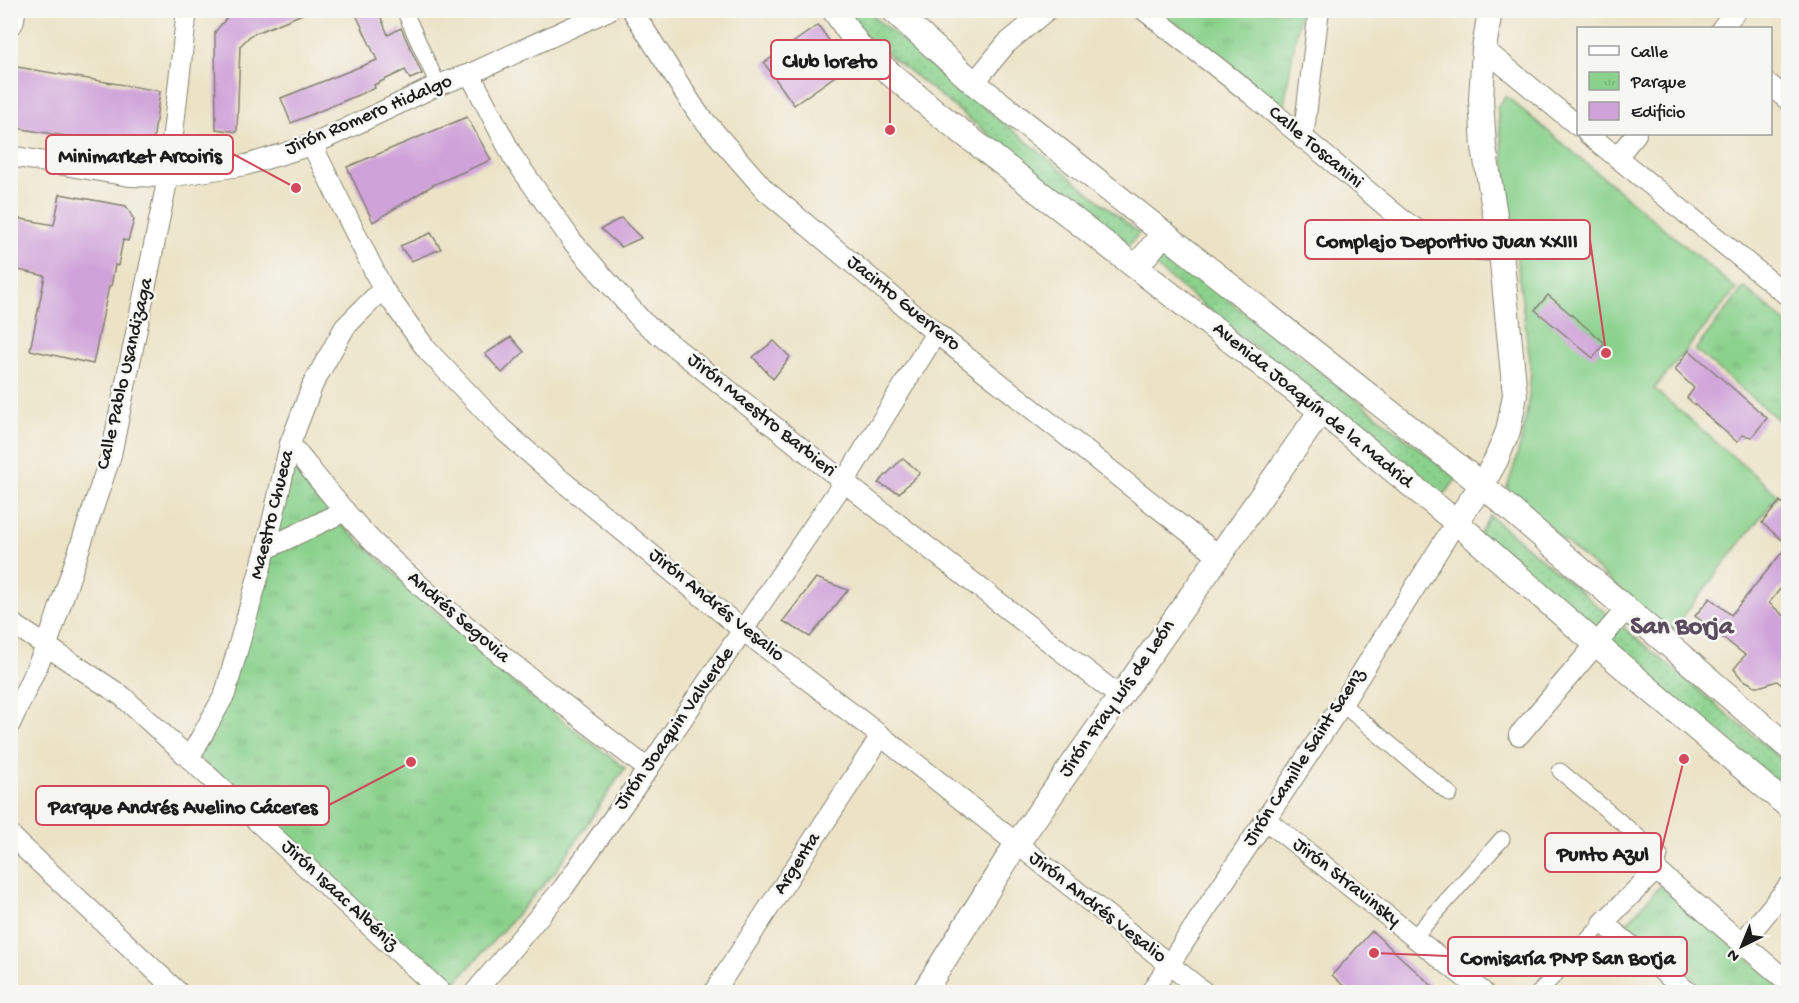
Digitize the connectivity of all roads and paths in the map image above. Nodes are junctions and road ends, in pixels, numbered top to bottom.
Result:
1 (12, 10) edge
2 (187, 10) edge
3 (404, 10) edge
4 (609, 10) edge
5 (632, 10) edge
6 (834, 10) edge
7 (893, 10) edge
8 (1047, 10) edge
9 (1144, 10) edge
10 (1319, 10) edge
11 (1490, 10) edge
12 (1737, 10) edge
13 (10, 21) edge
14 (1723, 27) edge
15 (1484, 50) junction
16 (470, 74) junction
17 (974, 83) junction
18 (438, 85) junction
19 (1772, 87) edge
20 (1788, 100) edge
21 (1577, 125) edge
22 (1589, 135) edge
23 (1635, 135) edge
24 (1303, 139) junction
25 (312, 145) junction
26 (10, 156) edge
27 (1617, 157) junction
28 (168, 177) junction
29 (1164, 233) junction
30 (1501, 252) junction
31 (1136, 267) junction
32 (383, 289) junction
33 (1788, 296) edge
34 (936, 333) junction
35 (1321, 411) junction
36 (290, 444) junction
37 (844, 482) junction
38 (1482, 485) junction
39 (345, 511) junction
40 (1456, 522) junction
41 (266, 549) junction
42 (1218, 555) junction
43 (1627, 608) junction
44 (10, 622) edge
45 (744, 631) junction
46 (47, 645) junction
47 (1596, 645) junction
48 (1119, 696) junction
49 (1342, 704) junction
50 (10, 724) edge
51 (1519, 735) dead end
52 (881, 736) junction
53 (1788, 747) edge
54 (190, 757) junction
55 (648, 769) junction
56 (1560, 771) dead end
57 (1450, 794) dead end
58 (1788, 806) edge
59 (1265, 819) junction
60 (10, 835) edge
61 (1502, 839) dead end
62 (1016, 845) junction
63 (1656, 870) junction
64 (1788, 887) edge
65 (1603, 923) junction
66 (1414, 937) junction
67 (1742, 943) junction
68 (1170, 965) junction
69 (1788, 982) edge
70 (178, 993) edge
71 (441, 993) edge
72 (475, 993) edge
73 (714, 993) edge
74 (924, 993) edge
75 (1151, 993) edge
76 (1204, 993) edge
77 (1483, 993) edge
78 (1539, 993) edge
79 (1688, 993) edge

1 - 13 main road
2 - 28 street, Calle Pablo Usandizaga
3 - 18 street
4 - 16 street, Jirón Romero Hidalgo
5 - 34 street, Jacinto Guerrero
6 - 31 street, Avenida Joaquín de la Madrid
7 - 17 street
8 - 17 street
9 - 24 street, Calle Toscanini
10 - 24 street
11 - 15 street
12 - 14 street
15 - 21 street
15 - 30 street
16 - 18 street, Jirón Romero Hidalgo
16 - 37 street, Jirón Maestro Barbieri
17 - 29 street
18 - 25 street, Jirón Romero Hidalgo
19 - 20 street
22 - 27 street
23 - 27 street
24 - 30 street, Calle Toscanini
25 - 28 street, Jirón Romero Hidalgo
25 - 32 street, Jirón Andrés Vesalio
26 - 28 street, Jirón Romero Hidalgo
27 - 33 street
28 - 46 street, Calle Pablo Usandizaga
29 - 31 street
29 - 38 street
30 - 38 street
31 - 35 street, Avenida Joaquín de la Madrid
32 - 36 street, Maestro Chueca
32 - 45 street, Jirón Andrés Vesalio
34 - 37 street, Jirón Joaquin Valverde
34 - 42 street, Jacinto Guerrero
35 - 40 street, Avenida Joaquín de la Madrid
35 - 42 street, Jirón Fray Luís de León
36 - 39 street, Andrés Segovia
36 - 41 street, Maestro Chueca
37 - 45 street, Jirón Joaquin Valverde
37 - 48 street, Jirón Maestro Barbieri
38 - 40 street
38 - 43 street
39 - 41 street
39 - 55 street, Andrés Segovia
40 - 47 street, Avenida Joaquín de la Madrid
40 - 49 street, Jirón Camille Saint Saenz
41 - 54 street, Maestro Chueca
42 - 48 street, Jirón Fray Luís de León
43 - 47 street
43 - 53 street
44 - 46 street, Jirón Isaac Albéniz
45 - 52 street, Jirón Andrés Vesalio
45 - 55 street, Jirón Joaquin Valverde
46 - 50 street, Calle Pablo Usandizaga
46 - 54 street, Jirón Isaac Albéniz
47 - 51 street
47 - 58 street, Avenida Joaquín de la Madrid
48 - 62 street, Jirón Fray Luís de León
49 - 57 street
49 - 59 street, Jirón Camille Saint Saenz
52 - 62 street, Jirón Andrés Vesalio
52 - 73 street, Argenta
54 - 71 street, Jirón Isaac Albéniz
55 - 72 street, Jirón Joaquin Valverde
56 - 63 street
59 - 66 street, Jirón Stravinsky
59 - 68 street, Jirón Camille Saint Saenz
60 - 70 street
61 - 66 street
62 - 68 street, Jirón Andrés Vesalio
62 - 74 street, Jirón Fray Luís de León
63 - 65 street
63 - 67 street
64 - 67 street
65 - 78 street
65 - 79 street
66 - 77 street, Jirón Stravinsky
67 - 69 street
68 - 75 street, Jirón Camille Saint Saenz
68 - 76 street, Jirón Andrés Vesalio

